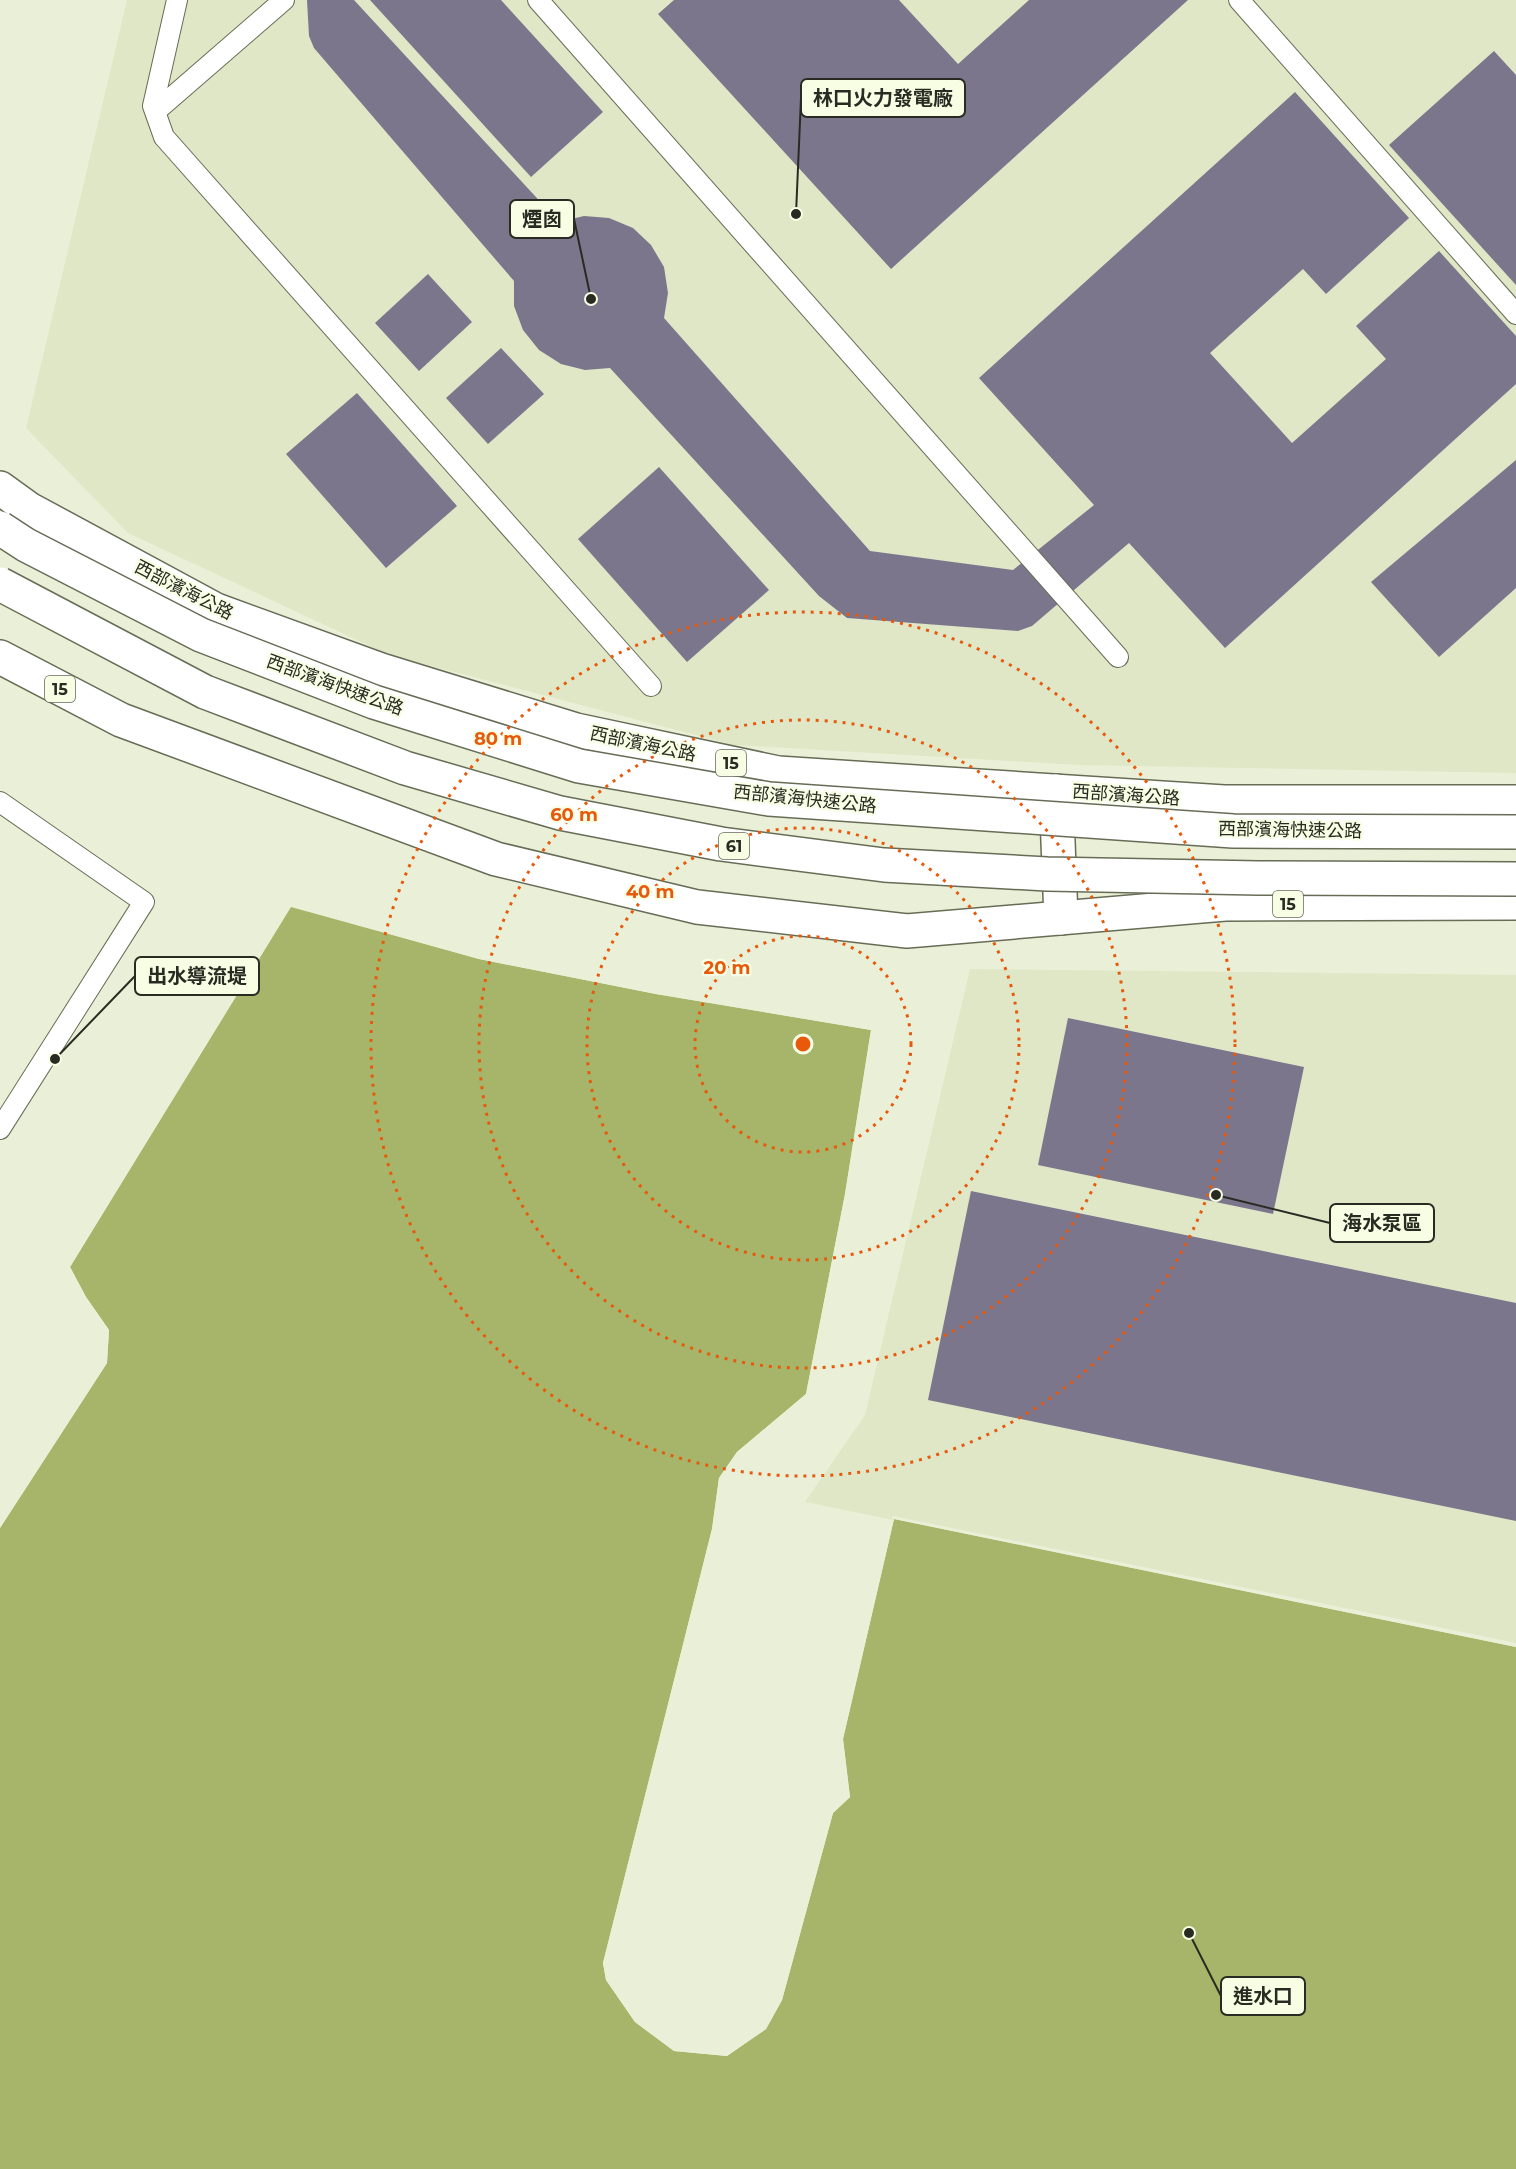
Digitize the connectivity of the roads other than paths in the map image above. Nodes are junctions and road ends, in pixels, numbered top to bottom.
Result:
1 (177, 0) edge
2 (284, 0) edge
3 (538, 0) edge
4 (1239, 0) edge
5 (156, 111) junction
6 (1516, 314) edge
7 (0, 488) edge
8 (0, 528) edge
9 (0, 584) edge
10 (0, 657) edge
11 (1118, 657) dead end
12 (651, 686) dead end
13 (1056, 791) junction
14 (0, 802) edge
15 (1516, 802) edge
16 (1516, 832) edge
17 (1516, 879) edge
18 (1516, 903) edge
19 (1061, 918) junction
20 (0, 1129) edge

1 - 5 lane
2 - 5 lane
3 - 11 lane
4 - 6 lane
5 - 12 lane
7 - 13 main road, 西部濱海公路 / 15
8 - 16 main road, 西部濱海快速公路, bridge
9 - 17 main road, 61, bridge
10 - 19 main road, 15
13 - 15 main road, 西部濱海公路 / 15
13 - 19 main road
14 - 20 lane
18 - 19 main road, 15

